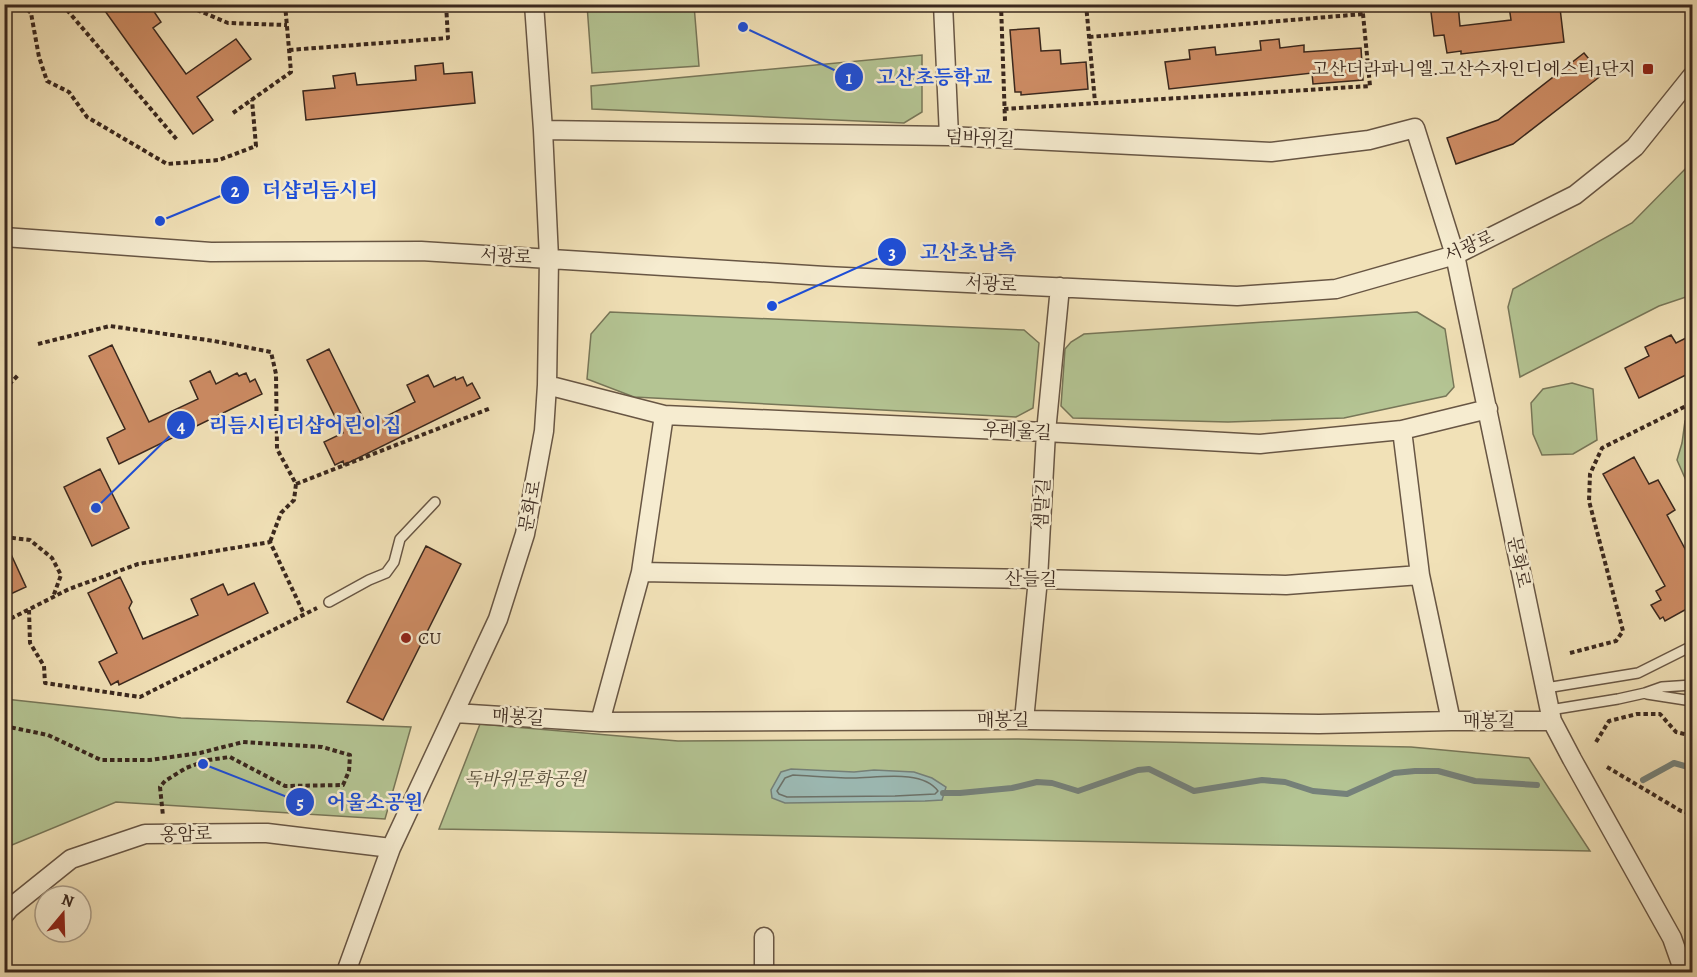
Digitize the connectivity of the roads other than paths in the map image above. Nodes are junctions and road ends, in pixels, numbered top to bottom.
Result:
1 (534, 4) edge
2 (943, 4) edge
3 (1692, 76) edge
4 (1415, 128) joint
5 (543, 130) junction
6 (949, 136) junction
7 (4, 237) edge
8 (1455, 255) junction
9 (549, 258) junction
10 (1060, 287) junction
11 (547, 385) junction
12 (1488, 409) junction
13 (664, 415) junction
14 (1402, 430) junction
15 (1046, 432) junction
16 (435, 502) dead end
17 (641, 572) junction
18 (1420, 575) junction
19 (1038, 579) junction
20 (329, 602) road end
21 (1692, 646) edge
22 (1692, 685) edge
23 (1546, 688) junction
24 (1645, 693) junction
25 (1692, 701) edge
26 (454, 713) junction
27 (1551, 715) junction
28 (1024, 720) junction
29 (1451, 721) junction
30 (600, 722) junction
31 (391, 848) junction
32 (4, 915) edge
33 (764, 937) dead end
34 (346, 972) edge
35 (764, 972) edge
36 (1684, 972) edge

1 - 5 street, 문화로
2 - 6 street
3 - 8 street, 서광로
4 - 6 street, 덤바위길
4 - 8 street, 문화로
5 - 6 street, 덤바위길
5 - 9 street, 문화로
7 - 9 street, 서광로
8 - 10 street, 서광로
8 - 12 street, 문화로
9 - 10 street, 서광로
9 - 11 street, 문화로
10 - 15 street, 샘말길
11 - 13 street, 우레울길
11 - 26 street, 문화로
12 - 14 street, 우레울길
12 - 23 street, 문화로
13 - 15 street, 우레울길
13 - 17 street
14 - 15 street, 우레울길
14 - 18 street
15 - 19 street, 샘말길
16 - 20 lane
17 - 19 street, 산들길
17 - 30 street
18 - 19 street, 산들길
18 - 29 street
19 - 28 street, 샘말길
21 - 23 lane
22 - 24 lane
23 - 27 street, 문화로
24 - 25 lane
24 - 27 lane
26 - 30 street, 매봉길
26 - 31 street, 문화로
27 - 29 street, 매봉길
27 - 36 street, 문화로
28 - 29 street, 매봉길
28 - 30 street, 매봉길
31 - 32 street, 옹암로
31 - 34 street, 문화로
33 - 35 street

